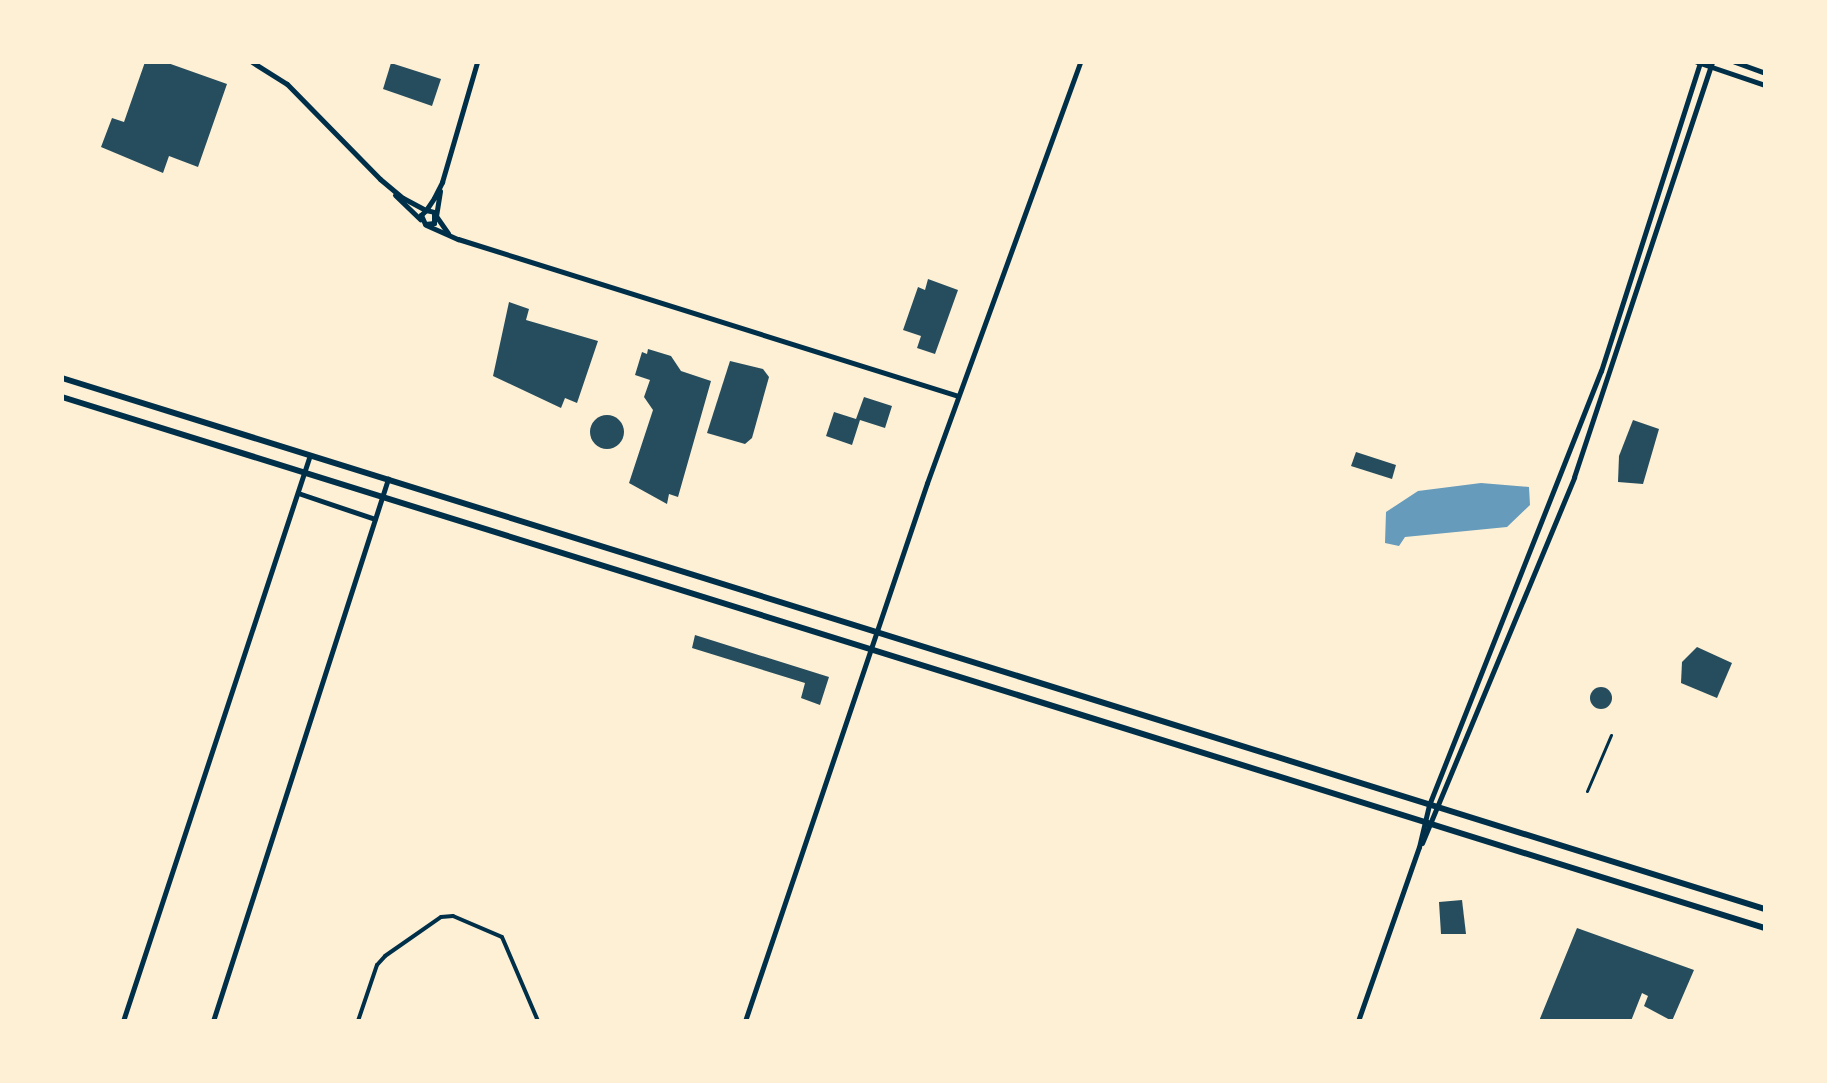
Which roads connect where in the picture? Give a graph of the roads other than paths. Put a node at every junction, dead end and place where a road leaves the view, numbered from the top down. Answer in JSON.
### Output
{"nodes":[{"id":1,"x":252,"y":62,"type":"edge"},
{"id":2,"x":477,"y":62,"type":"edge"},
{"id":3,"x":1080,"y":62,"type":"edge"},
{"id":4,"x":1698,"y":62,"type":"edge"},
{"id":5,"x":1735,"y":62,"type":"edge"},
{"id":6,"x":1711,"y":64,"type":"edge"},
{"id":7,"x":1765,"y":73,"type":"edge"},
{"id":8,"x":1765,"y":85,"type":"edge"},
{"id":9,"x":380,"y":179,"type":"junction"},
{"id":10,"x":442,"y":182,"type":"junction"},
{"id":11,"x":426,"y":210,"type":"junction"},
{"id":12,"x":436,"y":216,"type":"junction"},
{"id":13,"x":424,"y":223,"type":"junction"},
{"id":14,"x":458,"y":239,"type":"junction"},
{"id":15,"x":62,"y":378,"type":"edge"},
{"id":16,"x":958,"y":396,"type":"junction"},
{"id":17,"x":62,"y":397,"type":"edge"},
{"id":18,"x":311,"y":454,"type":"junction"},
{"id":19,"x":304,"y":473,"type":"junction"},
{"id":20,"x":388,"y":479,"type":"junction"},
{"id":21,"x":298,"y":493,"type":"junction"},
{"id":22,"x":382,"y":498,"type":"junction"},
{"id":23,"x":375,"y":519,"type":"junction"},
{"id":24,"x":876,"y":631,"type":"junction"},
{"id":25,"x":869,"y":650,"type":"junction"},
{"id":26,"x":1611,"y":735,"type":"dead end"},
{"id":27,"x":1587,"y":791,"type":"dead end"},
{"id":28,"x":1429,"y":805,"type":"junction"},
{"id":29,"x":1441,"y":808,"type":"junction"},
{"id":30,"x":1423,"y":821,"type":"junction"},
{"id":31,"x":1434,"y":825,"type":"junction"},
{"id":32,"x":1509,"y":829,"type":"junction"},
{"id":33,"x":1419,"y":847,"type":"junction"},
{"id":34,"x":1503,"y":847,"type":"junction"},
{"id":35,"x":1765,"y":909,"type":"edge"},
{"id":36,"x":1765,"y":928,"type":"edge"},
{"id":37,"x":123,"y":1021,"type":"edge"},
{"id":38,"x":213,"y":1021,"type":"edge"},
{"id":39,"x":358,"y":1021,"type":"edge"},
{"id":40,"x":538,"y":1021,"type":"edge"},
{"id":41,"x":745,"y":1021,"type":"edge"},
{"id":42,"x":1358,"y":1021,"type":"edge"}],
"edges":[{"from":1,"to":9,"type":"main road"},
{"from":2,"to":10,"type":"main road"},
{"from":3,"to":16,"type":"main road"},
{"from":4,"to":6,"type":"main road"},
{"from":4,"to":28,"type":"main road"},
{"from":5,"to":7,"type":"main road"},
{"from":6,"to":8,"type":"main road"},
{"from":6,"to":29,"type":"main road"},
{"from":9,"to":11,"type":"main road"},
{"from":9,"to":13,"type":"main road"},
{"from":10,"to":11,"type":"main road"},
{"from":10,"to":12,"type":"main road"},
{"from":11,"to":12,"type":"main road"},
{"from":11,"to":13,"type":"main road"},
{"from":12,"to":13,"type":"main road"},
{"from":12,"to":14,"type":"main road"},
{"from":13,"to":14,"type":"main road"},
{"from":14,"to":16,"type":"main road"},
{"from":15,"to":18,"type":"main road"},
{"from":16,"to":24,"type":"main road"},
{"from":17,"to":19,"type":"main road"},
{"from":18,"to":19,"type":"main road"},
{"from":18,"to":20,"type":"main road"},
{"from":19,"to":21,"type":"main road"},
{"from":19,"to":22,"type":"main road"},
{"from":20,"to":22,"type":"main road"},
{"from":20,"to":24,"type":"main road"},
{"from":21,"to":23,"type":"main road"},
{"from":21,"to":37,"type":"main road"},
{"from":22,"to":23,"type":"main road"},
{"from":22,"to":25,"type":"main road"},
{"from":23,"to":38,"type":"main road"},
{"from":24,"to":25,"type":"main road"},
{"from":24,"to":28,"type":"main road"},
{"from":25,"to":30,"type":"main road"},
{"from":25,"to":41,"type":"main road"},
{"from":26,"to":27,"type":"street"},
{"from":28,"to":29,"type":"main road"},
{"from":28,"to":30,"type":"main road"},
{"from":29,"to":31,"type":"main road"},
{"from":29,"to":32,"type":"main road"},
{"from":30,"to":31,"type":"main road"},
{"from":30,"to":33,"type":"main road"},
{"from":31,"to":33,"type":"main road"},
{"from":31,"to":34,"type":"main road"},
{"from":32,"to":34,"type":"main road"},
{"from":32,"to":35,"type":"main road"},
{"from":33,"to":42,"type":"main road"},
{"from":34,"to":36,"type":"main road"},
{"from":39,"to":40,"type":"street"}]}
